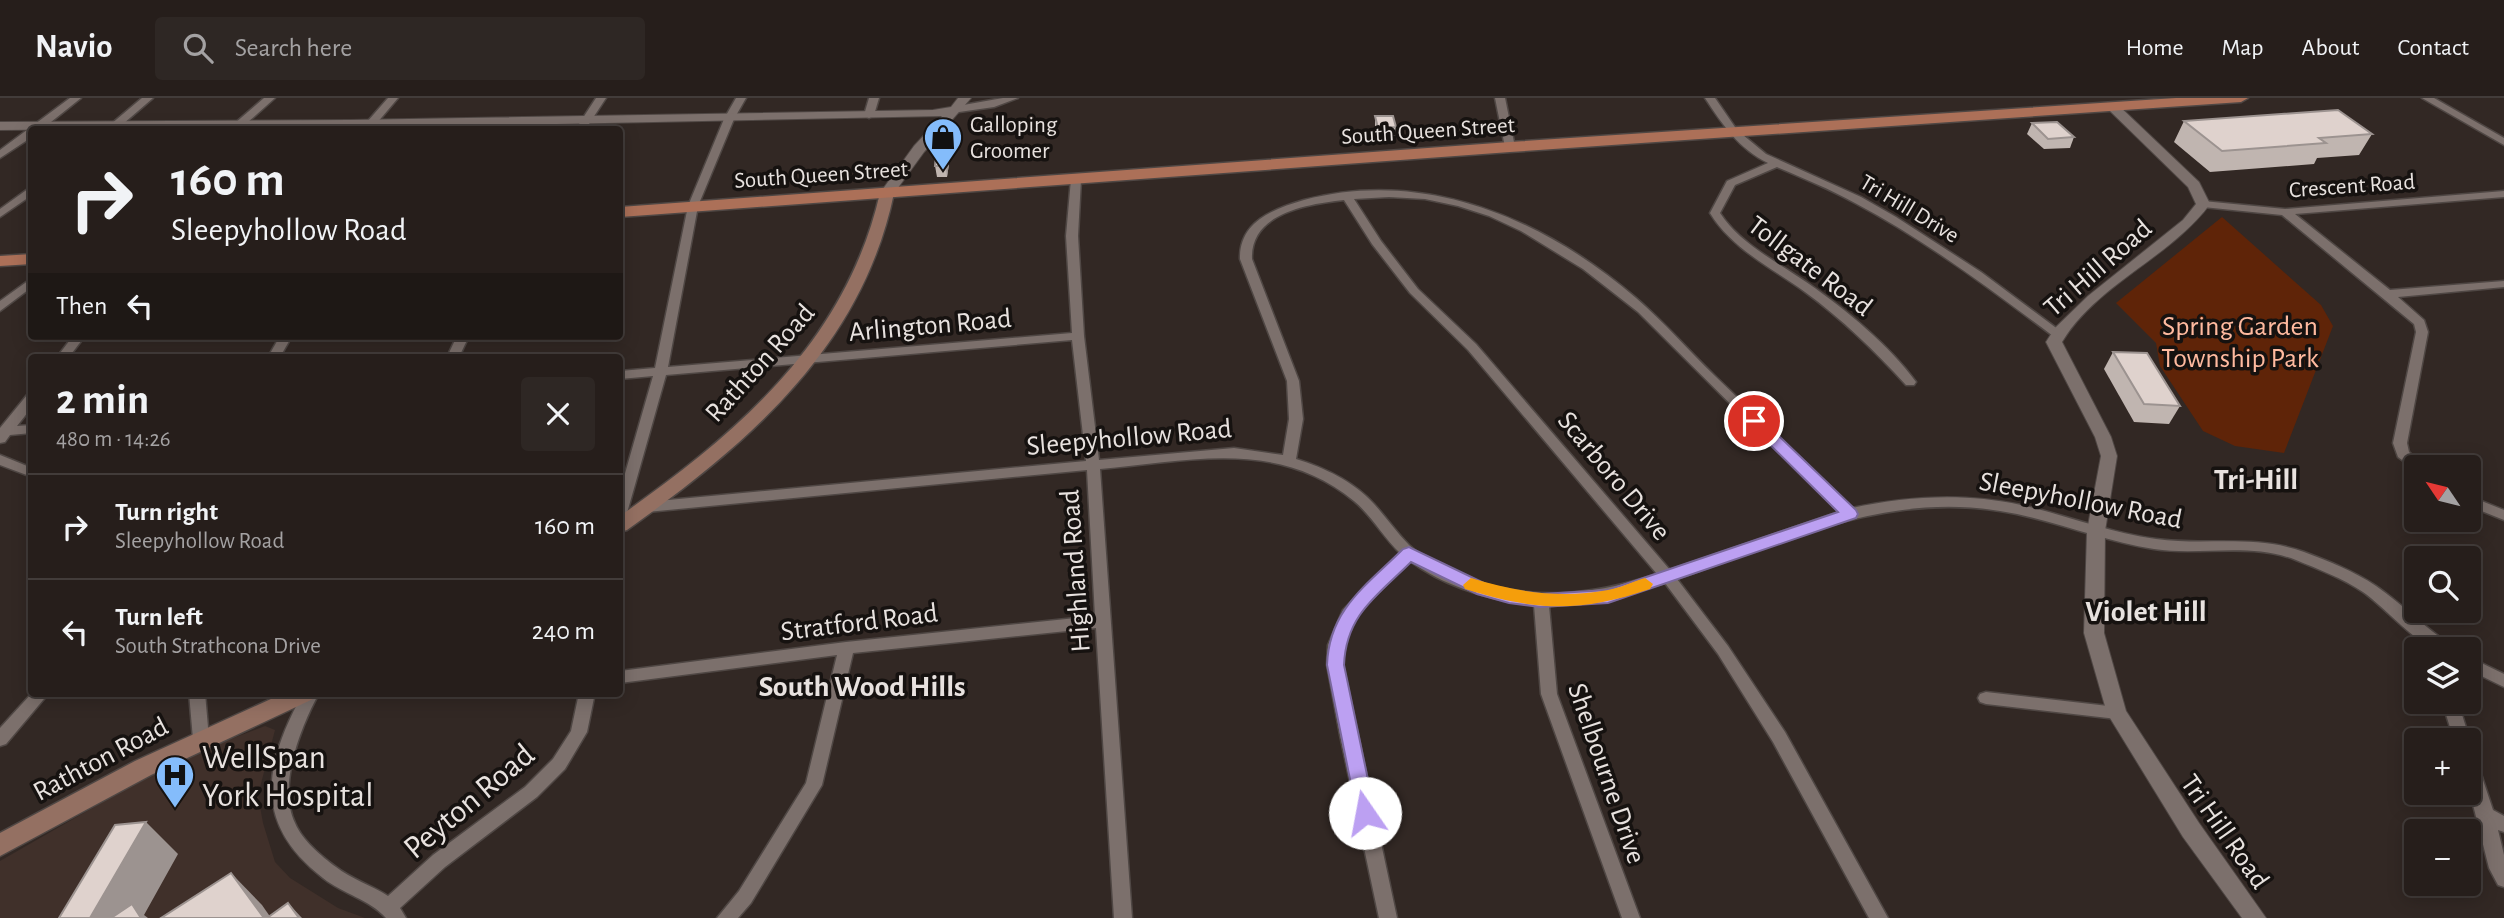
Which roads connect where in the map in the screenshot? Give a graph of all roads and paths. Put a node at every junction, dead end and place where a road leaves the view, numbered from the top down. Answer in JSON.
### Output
{"nodes":[{"id":1,"x":76,"y":98,"type":"edge"},
{"id":2,"x":148,"y":98,"type":"edge"},
{"id":3,"x":270,"y":98,"type":"edge"},
{"id":4,"x":393,"y":98,"type":"edge"},
{"id":5,"x":601,"y":98,"type":"edge"},
{"id":6,"x":741,"y":98,"type":"edge"},
{"id":7,"x":874,"y":98,"type":"edge"},
{"id":8,"x":965,"y":98,"type":"edge"},
{"id":9,"x":1013,"y":98,"type":"edge"},
{"id":10,"x":1500,"y":98,"type":"edge"},
{"id":11,"x":1710,"y":98,"type":"edge"},
{"id":12,"x":2241,"y":98,"type":"edge"},
{"id":13,"x":2427,"y":98,"type":"edge"},
{"id":14,"x":2113,"y":107,"type":"junction"},
{"id":15,"x":952,"y":110,"type":"junction"},
{"id":16,"x":869,"y":115,"type":"junction"},
{"id":17,"x":729,"y":119,"type":"junction"},
{"id":18,"x":0,"y":125,"type":"edge"},
{"id":19,"x":582,"y":125,"type":"edge"},
{"id":20,"x":39,"y":126,"type":"edge"},
{"id":21,"x":113,"y":126,"type":"edge"},
{"id":22,"x":236,"y":126,"type":"edge"},
{"id":23,"x":368,"y":126,"type":"edge"},
{"id":24,"x":474,"y":126,"type":"edge"},
{"id":25,"x":28,"y":128,"type":"edge"},
{"id":26,"x":1733,"y":132,"type":"junction"},
{"id":27,"x":28,"y":134,"type":"edge"},
{"id":28,"x":2504,"y":142,"type":"edge"},
{"id":29,"x":1510,"y":147,"type":"junction"},
{"id":30,"x":0,"y":155,"type":"edge"},
{"id":31,"x":1776,"y":163,"type":"junction"},
{"id":32,"x":1076,"y":179,"type":"junction"},
{"id":33,"x":28,"y":192,"type":"edge"},
{"id":34,"x":887,"y":193,"type":"junction"},
{"id":35,"x":2504,"y":194,"type":"edge"},
{"id":36,"x":1347,"y":196,"type":"junction"},
{"id":37,"x":2203,"y":204,"type":"junction"},
{"id":38,"x":693,"y":206,"type":"junction"},
{"id":39,"x":623,"y":212,"type":"edge"},
{"id":40,"x":2285,"y":212,"type":"junction"},
{"id":41,"x":0,"y":214,"type":"edge"},
{"id":42,"x":28,"y":259,"type":"edge"},
{"id":43,"x":0,"y":261,"type":"edge"},
{"id":44,"x":28,"y":284,"type":"edge"},
{"id":45,"x":2504,"y":284,"type":"edge"},
{"id":46,"x":2389,"y":294,"type":"junction"},
{"id":47,"x":0,"y":307,"type":"edge"},
{"id":48,"x":2057,"y":333,"type":"junction"},
{"id":49,"x":1078,"y":336,"type":"junction"},
{"id":50,"x":76,"y":340,"type":"edge"},
{"id":51,"x":65,"y":354,"type":"edge"},
{"id":52,"x":807,"y":359,"type":"junction"},
{"id":53,"x":661,"y":371,"type":"junction"},
{"id":54,"x":623,"y":375,"type":"edge"},
{"id":55,"x":1910,"y":382,"type":"dead end"},
{"id":56,"x":28,"y":403,"type":"edge"},
{"id":57,"x":28,"y":430,"type":"edge"},
{"id":58,"x":2,"y":434,"type":"edge"},
{"id":59,"x":2404,"y":455,"type":"edge"},
{"id":60,"x":0,"y":460,"type":"edge"},
{"id":61,"x":1289,"y":460,"type":"junction"},
{"id":62,"x":1093,"y":464,"type":"junction"},
{"id":63,"x":28,"y":471,"type":"edge"},
{"id":64,"x":623,"y":503,"type":"edge"},
{"id":65,"x":647,"y":506,"type":"junction"},
{"id":66,"x":2482,"y":506,"type":"edge"},
{"id":67,"x":1850,"y":514,"type":"junction"},
{"id":68,"x":2504,"y":515,"type":"edge"},
{"id":69,"x":623,"y":523,"type":"edge"},
{"id":70,"x":2096,"y":531,"type":"junction"},
{"id":71,"x":1409,"y":553,"type":"junction"},
{"id":72,"x":1668,"y":577,"type":"junction"},
{"id":73,"x":1541,"y":601,"type":"junction"},
{"id":74,"x":1104,"y":621,"type":"junction"},
{"id":75,"x":2423,"y":637,"type":"edge"},
{"id":76,"x":846,"y":648,"type":"junction"},
{"id":77,"x":2481,"y":669,"type":"edge"},
{"id":78,"x":623,"y":677,"type":"edge"},
{"id":79,"x":2504,"y":681,"type":"edge"},
{"id":80,"x":37,"y":697,"type":"edge"},
{"id":81,"x":197,"y":697,"type":"edge"},
{"id":82,"x":296,"y":697,"type":"edge"},
{"id":83,"x":309,"y":697,"type":"edge"},
{"id":84,"x":586,"y":697,"type":"edge"},
{"id":85,"x":1986,"y":698,"type":"dead end"},
{"id":86,"x":2117,"y":713,"type":"junction"},
{"id":87,"x":0,"y":739,"type":"edge"},
{"id":88,"x":201,"y":739,"type":"junction"},
{"id":89,"x":2481,"y":799,"type":"edge"},
{"id":90,"x":2486,"y":815,"type":"junction"},
{"id":91,"x":2504,"y":825,"type":"edge"},
{"id":92,"x":0,"y":845,"type":"edge"},
{"id":93,"x":2504,"y":879,"type":"edge"},
{"id":94,"x":393,"y":912,"type":"edge"},
{"id":95,"x":726,"y":918,"type":"edge"},
{"id":96,"x":1123,"y":918,"type":"edge"},
{"id":97,"x":1388,"y":918,"type":"edge"},
{"id":98,"x":1631,"y":918,"type":"edge"},
{"id":99,"x":1879,"y":918,"type":"edge"},
{"id":100,"x":2255,"y":918,"type":"edge"}],
"edges":[{"from":1,"to":20,"type":"street"},
{"from":2,"to":21,"type":"street"},
{"from":3,"to":22,"type":"street"},
{"from":4,"to":23,"type":"street"},
{"from":5,"to":19,"type":"street"},
{"from":6,"to":17,"type":"street"},
{"from":7,"to":16,"type":"street"},
{"from":8,"to":15,"type":"street","name":"Rathton Road"},
{"from":9,"to":15,"type":"street"},
{"from":10,"to":29,"type":"street"},
{"from":11,"to":26,"type":"street","name":"Tri Hill Drive"},
{"from":12,"to":14,"type":"main road","name":"South Queen Street"},
{"from":13,"to":28,"type":"street"},
{"from":14,"to":26,"type":"main road","name":"South Queen Street"},
{"from":14,"to":37,"type":"street"},
{"from":15,"to":16,"type":"street"},
{"from":15,"to":34,"type":"street","name":"Rathton Road"},
{"from":16,"to":17,"type":"street"},
{"from":17,"to":19,"type":"street"},
{"from":17,"to":38,"type":"street"},
{"from":18,"to":25,"type":"street"},
{"from":19,"to":24,"type":"street"},
{"from":26,"to":29,"type":"main road","name":"South Queen Street"},
{"from":26,"to":31,"type":"street","name":"Tri Hill Drive"},
{"from":27,"to":30,"type":"street"},
{"from":29,"to":32,"type":"main road","name":"South Queen Street"},
{"from":31,"to":48,"type":"street","name":"Tri Hill Drive"},
{"from":31,"to":55,"type":"street","name":"Tollgate Road"},
{"from":32,"to":34,"type":"main road","name":"South Queen Street"},
{"from":32,"to":49,"type":"street","name":"Highland Road"},
{"from":33,"to":41,"type":"street"},
{"from":34,"to":38,"type":"main road","name":"South Queen Street"},
{"from":34,"to":52,"type":"main road","name":"Rathton Road"},
{"from":35,"to":40,"type":"street","name":"Crescent Road"},
{"from":36,"to":61,"type":"street"},
{"from":36,"to":67,"type":"street"},
{"from":36,"to":72,"type":"street","name":"Scarboro Drive"},
{"from":37,"to":40,"type":"street","name":"Crescent Road"},
{"from":37,"to":48,"type":"street","name":"Tri Hill Road"},
{"from":38,"to":39,"type":"main road","name":"South Queen Street"},
{"from":38,"to":53,"type":"street"},
{"from":40,"to":46,"type":"street"},
{"from":42,"to":43,"type":"main road"},
{"from":44,"to":47,"type":"street"},
{"from":45,"to":46,"type":"street"},
{"from":46,"to":59,"type":"street"},
{"from":48,"to":70,"type":"street","name":"Tri Hill Road"},
{"from":49,"to":52,"type":"street","name":"Arlington Road"},
{"from":49,"to":62,"type":"street","name":"Highland Road"},
{"from":50,"to":51,"type":"street"},
{"from":52,"to":53,"type":"street","name":"Arlington Road"},
{"from":52,"to":65,"type":"main road","name":"Rathton Road"},
{"from":53,"to":54,"type":"street","name":"Arlington Road"},
{"from":53,"to":64,"type":"street"},
{"from":56,"to":58,"type":"street"},
{"from":57,"to":58,"type":"street"},
{"from":60,"to":63,"type":"street"},
{"from":61,"to":62,"type":"street","name":"Sleepyhollow Road"},
{"from":61,"to":71,"type":"street","name":"Sleepyhollow Road"},
{"from":62,"to":65,"type":"street","name":"Sleepyhollow Road"},
{"from":62,"to":74,"type":"street","name":"Highland Road"},
{"from":65,"to":69,"type":"main road","name":"Rathton Road"},
{"from":66,"to":68,"type":"street"},
{"from":67,"to":70,"type":"street","name":"Sleepyhollow Road"},
{"from":67,"to":72,"type":"street","name":"Sleepyhollow Road"},
{"from":70,"to":75,"type":"street","name":"Sleepyhollow Road"},
{"from":70,"to":86,"type":"street","name":"Tri Hill Road"},
{"from":71,"to":73,"type":"street","name":"Sleepyhollow Road"},
{"from":71,"to":97,"type":"street"},
{"from":72,"to":73,"type":"street","name":"Sleepyhollow Road"},
{"from":72,"to":99,"type":"street","name":"Scarboro Drive"},
{"from":73,"to":98,"type":"street","name":"Shelbourne Drive"},
{"from":74,"to":76,"type":"street","name":"Stratford Road"},
{"from":74,"to":96,"type":"street","name":"Highland Road"},
{"from":76,"to":78,"type":"street","name":"Stratford Road"},
{"from":76,"to":95,"type":"street"},
{"from":77,"to":79,"type":"street"},
{"from":80,"to":87,"type":"street"},
{"from":81,"to":88,"type":"street"},
{"from":82,"to":88,"type":"main road","name":"Rathton Road"},
{"from":83,"to":94,"type":"street"},
{"from":84,"to":94,"type":"street","name":"Peyton Road"},
{"from":85,"to":86,"type":"street"},
{"from":86,"to":100,"type":"street","name":"Tri Hill Road"},
{"from":88,"to":92,"type":"main road","name":"Rathton Road"},
{"from":89,"to":90,"type":"street"},
{"from":90,"to":91,"type":"street"},
{"from":90,"to":93,"type":"street"}]}
